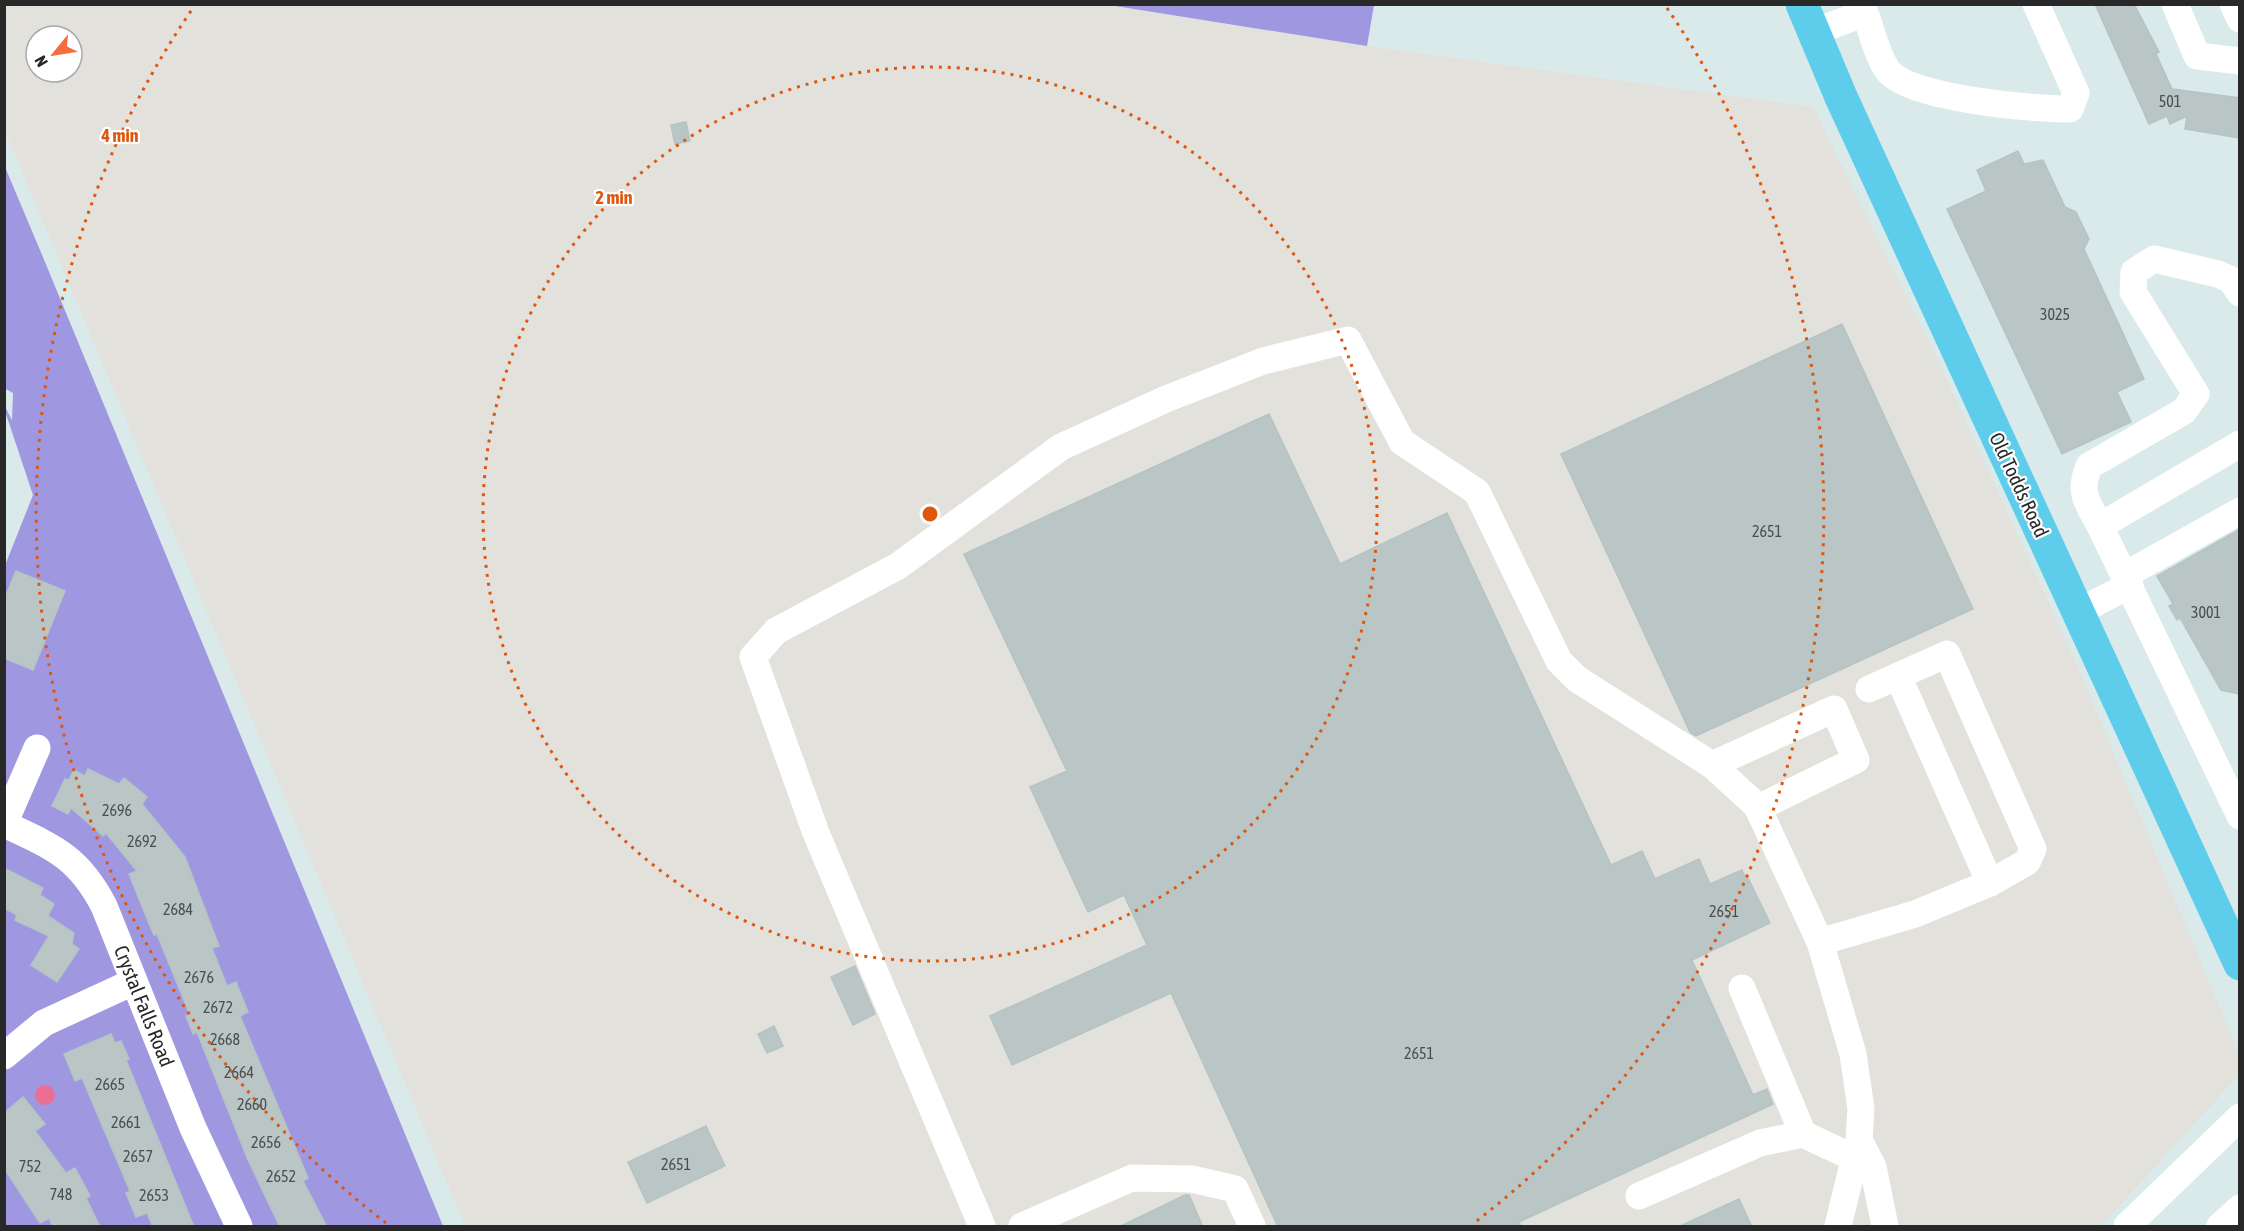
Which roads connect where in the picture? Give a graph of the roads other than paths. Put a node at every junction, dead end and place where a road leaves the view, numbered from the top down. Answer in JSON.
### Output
{"nodes":[{"id":1,"x":2036,"y":4,"type":"edge"},
{"id":2,"x":2175,"y":4,"type":"edge"},
{"id":3,"x":1863,"y":9,"type":"edge"},
{"id":4,"x":1808,"y":18,"type":"edge"},
{"id":5,"x":2240,"y":61,"type":"edge"},
{"id":6,"x":2240,"y":293,"type":"edge"},
{"id":7,"x":2240,"y":444,"type":"edge"},
{"id":8,"x":2240,"y":511,"type":"edge"},
{"id":9,"x":2100,"y":526,"type":"junction"},
{"id":10,"x":2127,"y":580,"type":"junction"},
{"id":11,"x":2078,"y":612,"type":"junction"},
{"id":12,"x":1898,"y":676,"type":"junction"},
{"id":13,"x":1869,"y":688,"type":"dead end"},
{"id":14,"x":37,"y":748,"type":"dead end"},
{"id":15,"x":1712,"y":765,"type":"junction"},
{"id":16,"x":2236,"y":801,"type":"edge"},
{"id":17,"x":1758,"y":808,"type":"junction"},
{"id":18,"x":4,"y":824,"type":"edge"},
{"id":19,"x":1990,"y":883,"type":"junction"},
{"id":20,"x":1820,"y":942,"type":"junction"},
{"id":21,"x":2240,"y":964,"type":"edge"},
{"id":22,"x":133,"y":982,"type":"junction"},
{"id":23,"x":1742,"y":988,"type":"dead end"},
{"id":24,"x":4,"y":1056,"type":"edge"},
{"id":25,"x":2240,"y":1117,"type":"edge"},
{"id":26,"x":1803,"y":1134,"type":"junction"},
{"id":27,"x":1856,"y":1149,"type":"junction"},
{"id":28,"x":1639,"y":1196,"type":"dead end"},
{"id":29,"x":239,"y":1227,"type":"edge"},
{"id":30,"x":982,"y":1227,"type":"edge"},
{"id":31,"x":1023,"y":1227,"type":"edge"},
{"id":32,"x":1252,"y":1227,"type":"edge"},
{"id":33,"x":1838,"y":1227,"type":"edge"},
{"id":34,"x":1885,"y":1227,"type":"edge"},
{"id":35,"x":2127,"y":1227,"type":"edge"}],
"edges":[{"from":1,"to":3,"type":"street"},
{"from":2,"to":5,"type":"street"},
{"from":3,"to":4,"type":"street"},
{"from":4,"to":11,"type":"main road","name":"Old Todds Road"},
{"from":6,"to":9,"type":"street"},
{"from":7,"to":9,"type":"street"},
{"from":8,"to":10,"type":"street"},
{"from":9,"to":10,"type":"street"},
{"from":10,"to":11,"type":"street"},
{"from":10,"to":16,"type":"street"},
{"from":11,"to":21,"type":"main road","name":"Old Todds Road"},
{"from":12,"to":13,"type":"street"},
{"from":12,"to":19,"type":"street"},
{"from":12,"to":19,"type":"street"},
{"from":14,"to":18,"type":"street"},
{"from":15,"to":17,"type":"street"},
{"from":15,"to":17,"type":"street"},
{"from":15,"to":30,"type":"street"},
{"from":17,"to":20,"type":"street"},
{"from":18,"to":22,"type":"street","name":"Crystal Falls Road"},
{"from":19,"to":20,"type":"street"},
{"from":20,"to":27,"type":"street"},
{"from":22,"to":24,"type":"street"},
{"from":22,"to":29,"type":"street","name":"Crystal Falls Road"},
{"from":23,"to":26,"type":"street"},
{"from":25,"to":35,"type":"street"},
{"from":26,"to":27,"type":"street"},
{"from":26,"to":28,"type":"street"},
{"from":27,"to":33,"type":"street"},
{"from":27,"to":34,"type":"street"},
{"from":31,"to":32,"type":"street"}]}
